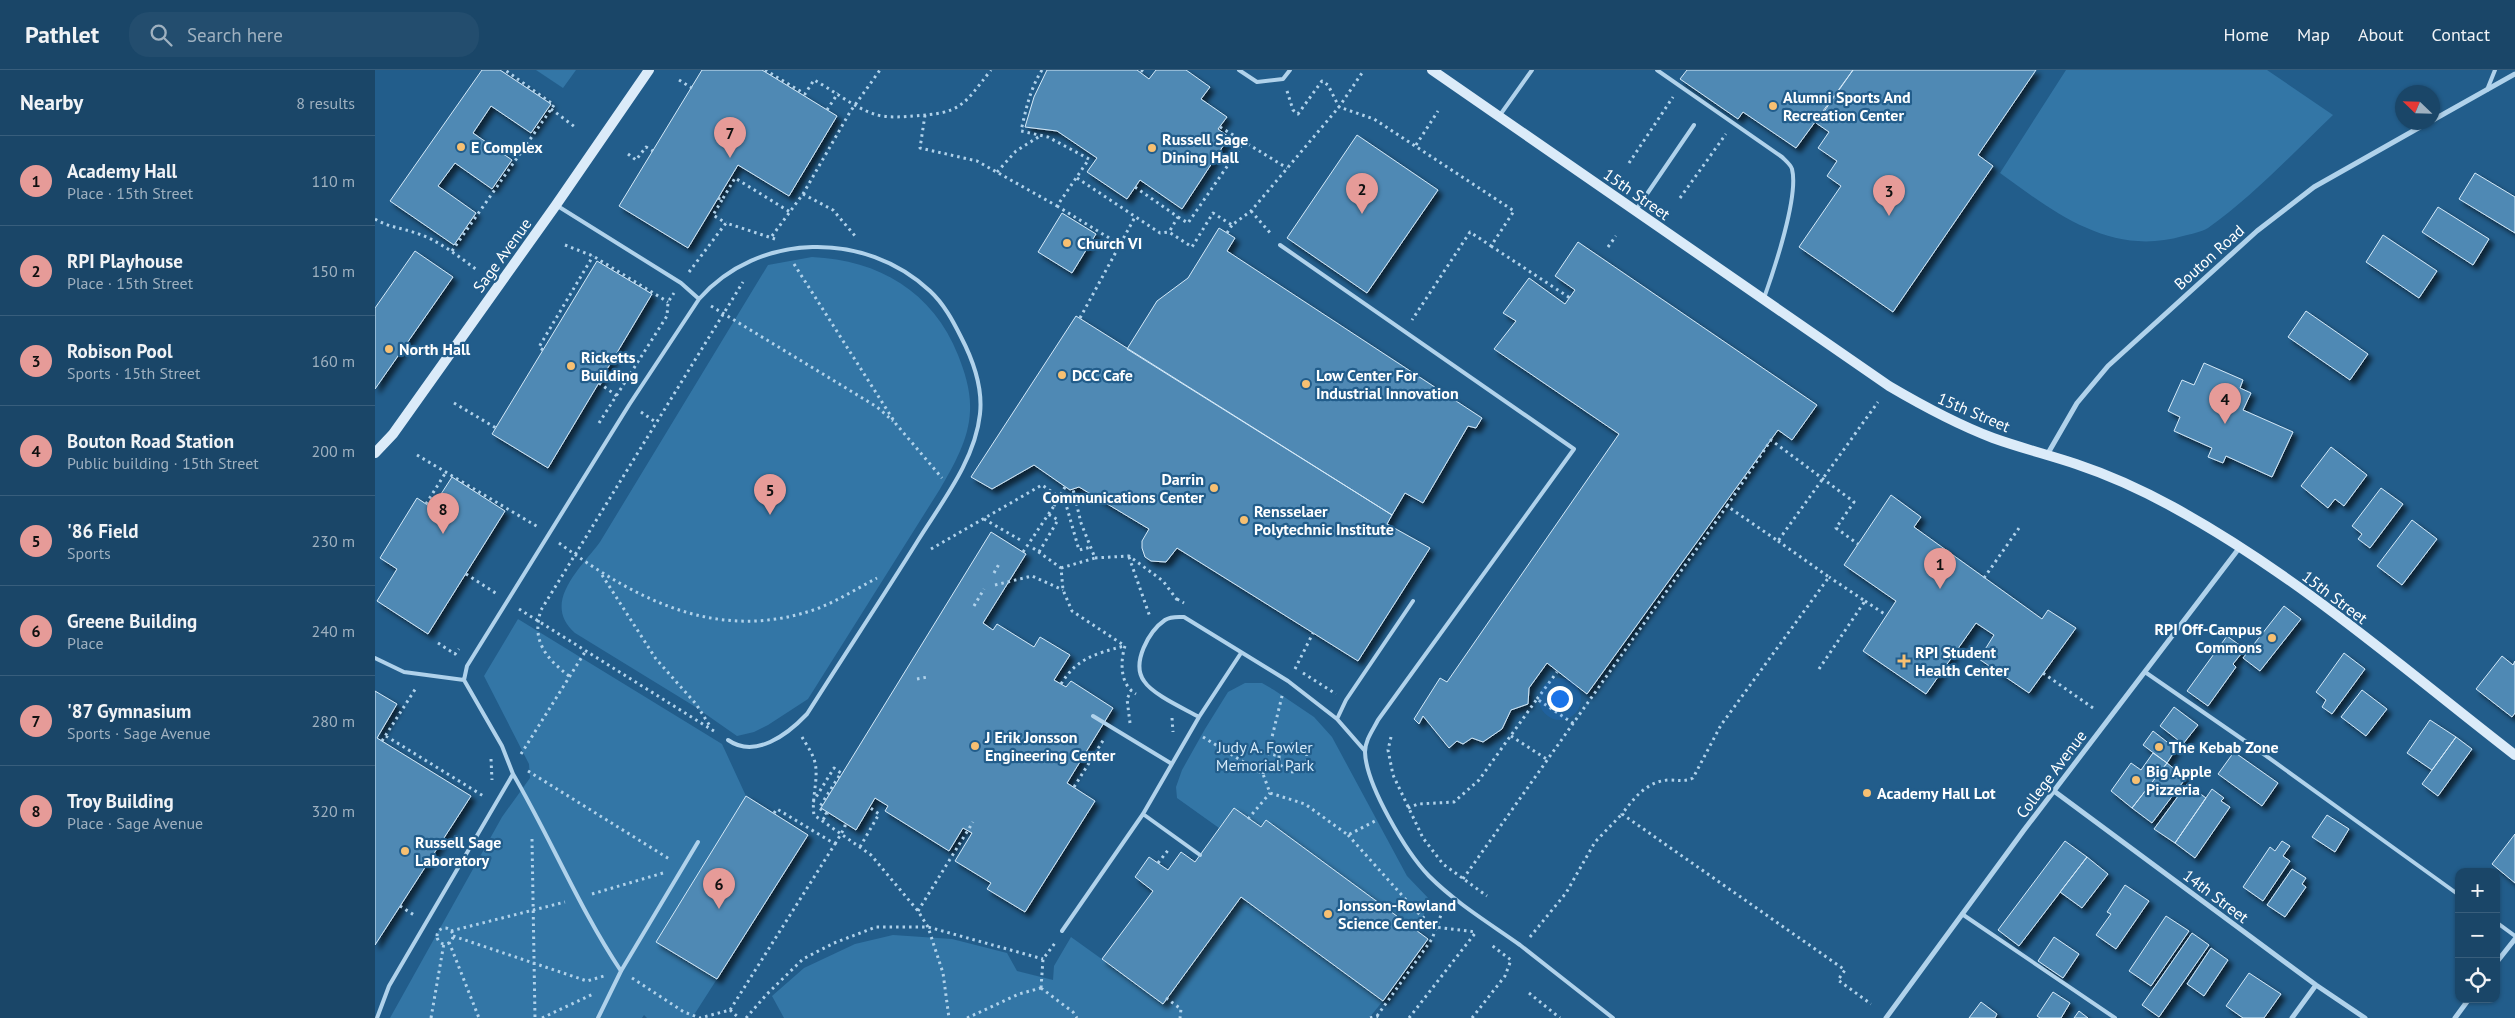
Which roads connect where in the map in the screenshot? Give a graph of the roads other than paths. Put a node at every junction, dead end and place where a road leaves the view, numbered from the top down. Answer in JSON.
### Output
{"nodes":[{"id":1,"x":649,"y":70,"type":"edge"},
{"id":2,"x":1239,"y":70,"type":"edge"},
{"id":3,"x":1290,"y":70,"type":"edge"},
{"id":4,"x":1433,"y":70,"type":"edge"},
{"id":5,"x":1533,"y":70,"type":"edge"},
{"id":6,"x":1657,"y":70,"type":"edge"},
{"id":7,"x":2495,"y":70,"type":"edge"},
{"id":8,"x":2515,"y":74,"type":"edge"},
{"id":9,"x":2487,"y":90,"type":"junction"},
{"id":10,"x":1499,"y":116,"type":"junction"},
{"id":11,"x":2440,"y":116,"type":"edge"},
{"id":12,"x":1694,"y":125,"type":"dead end"},
{"id":13,"x":2415,"y":130,"type":"edge"},
{"id":14,"x":556,"y":205,"type":"junction"},
{"id":15,"x":1635,"y":211,"type":"junction"},
{"id":16,"x":1280,"y":245,"type":"road end"},
{"id":17,"x":699,"y":299,"type":"junction"},
{"id":18,"x":1763,"y":300,"type":"junction"},
{"id":19,"x":375,"y":453,"type":"edge"},
{"id":20,"x":2047,"y":456,"type":"junction"},
{"id":21,"x":2240,"y":548,"type":"junction"},
{"id":22,"x":1413,"y":601,"type":"dead end"},
{"id":23,"x":1241,"y":653,"type":"junction"},
{"id":24,"x":375,"y":658,"type":"edge"},
{"id":25,"x":2145,"y":672,"type":"junction"},
{"id":26,"x":464,"y":680,"type":"junction"},
{"id":27,"x":1093,"y":716,"type":"dead end"},
{"id":28,"x":1199,"y":717,"type":"junction"},
{"id":29,"x":1337,"y":718,"type":"junction"},
{"id":30,"x":728,"y":740,"type":"road end"},
{"id":31,"x":1365,"y":751,"type":"junction"},
{"id":32,"x":2515,"y":754,"type":"edge"},
{"id":33,"x":1172,"y":764,"type":"junction"},
{"id":34,"x":513,"y":774,"type":"junction"},
{"id":35,"x":2054,"y":791,"type":"junction"},
{"id":36,"x":1143,"y":814,"type":"junction"},
{"id":37,"x":698,"y":842,"type":"dead end"},
{"id":38,"x":1200,"y":855,"type":"dead end"},
{"id":39,"x":2455,"y":892,"type":"edge"},
{"id":40,"x":1962,"y":914,"type":"junction"},
{"id":41,"x":2500,"y":925,"type":"edge"},
{"id":42,"x":1062,"y":932,"type":"road end"},
{"id":43,"x":2515,"y":937,"type":"edge"},
{"id":44,"x":2500,"y":958,"type":"edge"},
{"id":45,"x":621,"y":971,"type":"junction"},
{"id":46,"x":2316,"y":985,"type":"junction"},
{"id":47,"x":2466,"y":1003,"type":"edge"},
{"id":48,"x":377,"y":1018,"type":"edge"},
{"id":49,"x":598,"y":1018,"type":"edge"},
{"id":50,"x":1613,"y":1018,"type":"edge"},
{"id":51,"x":1886,"y":1018,"type":"edge"},
{"id":52,"x":2115,"y":1018,"type":"edge"},
{"id":53,"x":2292,"y":1018,"type":"edge"},
{"id":54,"x":2365,"y":1018,"type":"edge"},
{"id":55,"x":2455,"y":1018,"type":"edge"}],
"edges":[{"from":1,"to":14,"type":"street","name":"Sage Avenue"},
{"from":2,"to":3,"type":"lane"},
{"from":4,"to":10,"type":"street","name":"15th Street"},
{"from":5,"to":10,"type":"lane"},
{"from":6,"to":18,"type":"lane"},
{"from":7,"to":9,"type":"lane"},
{"from":8,"to":9,"type":"street"},
{"from":9,"to":11,"type":"street"},
{"from":10,"to":15,"type":"street","name":"15th Street"},
{"from":12,"to":15,"type":"lane"},
{"from":13,"to":20,"type":"street","name":"Bouton Road"},
{"from":14,"to":17,"type":"lane"},
{"from":14,"to":19,"type":"street","name":"Sage Avenue"},
{"from":15,"to":18,"type":"street","name":"15th Street"},
{"from":16,"to":31,"type":"lane"},
{"from":17,"to":26,"type":"lane"},
{"from":17,"to":30,"type":"lane"},
{"from":18,"to":20,"type":"street","name":"15th Street"},
{"from":20,"to":21,"type":"street","name":"15th Street"},
{"from":21,"to":25,"type":"street","name":"College Avenue"},
{"from":21,"to":32,"type":"street","name":"15th Street"},
{"from":22,"to":29,"type":"lane"},
{"from":23,"to":28,"type":"lane"},
{"from":23,"to":28,"type":"lane"},
{"from":23,"to":29,"type":"lane"},
{"from":24,"to":26,"type":"lane"},
{"from":25,"to":35,"type":"street","name":"College Avenue"},
{"from":25,"to":39,"type":"lane"},
{"from":26,"to":34,"type":"lane"},
{"from":27,"to":33,"type":"lane"},
{"from":28,"to":33,"type":"lane"},
{"from":29,"to":31,"type":"lane"},
{"from":31,"to":50,"type":"lane"},
{"from":33,"to":36,"type":"lane"},
{"from":34,"to":45,"type":"lane"},
{"from":34,"to":48,"type":"lane"},
{"from":35,"to":40,"type":"street","name":"College Avenue"},
{"from":35,"to":46,"type":"street","name":"14th Street"},
{"from":36,"to":38,"type":"lane"},
{"from":36,"to":42,"type":"lane"},
{"from":37,"to":45,"type":"lane"},
{"from":40,"to":51,"type":"street","name":"College Avenue"},
{"from":40,"to":52,"type":"lane"},
{"from":41,"to":43,"type":"lane"},
{"from":43,"to":44,"type":"street"},
{"from":45,"to":49,"type":"lane"},
{"from":46,"to":53,"type":"street"},
{"from":46,"to":54,"type":"street","name":"14th Street"},
{"from":47,"to":55,"type":"street"}]}
